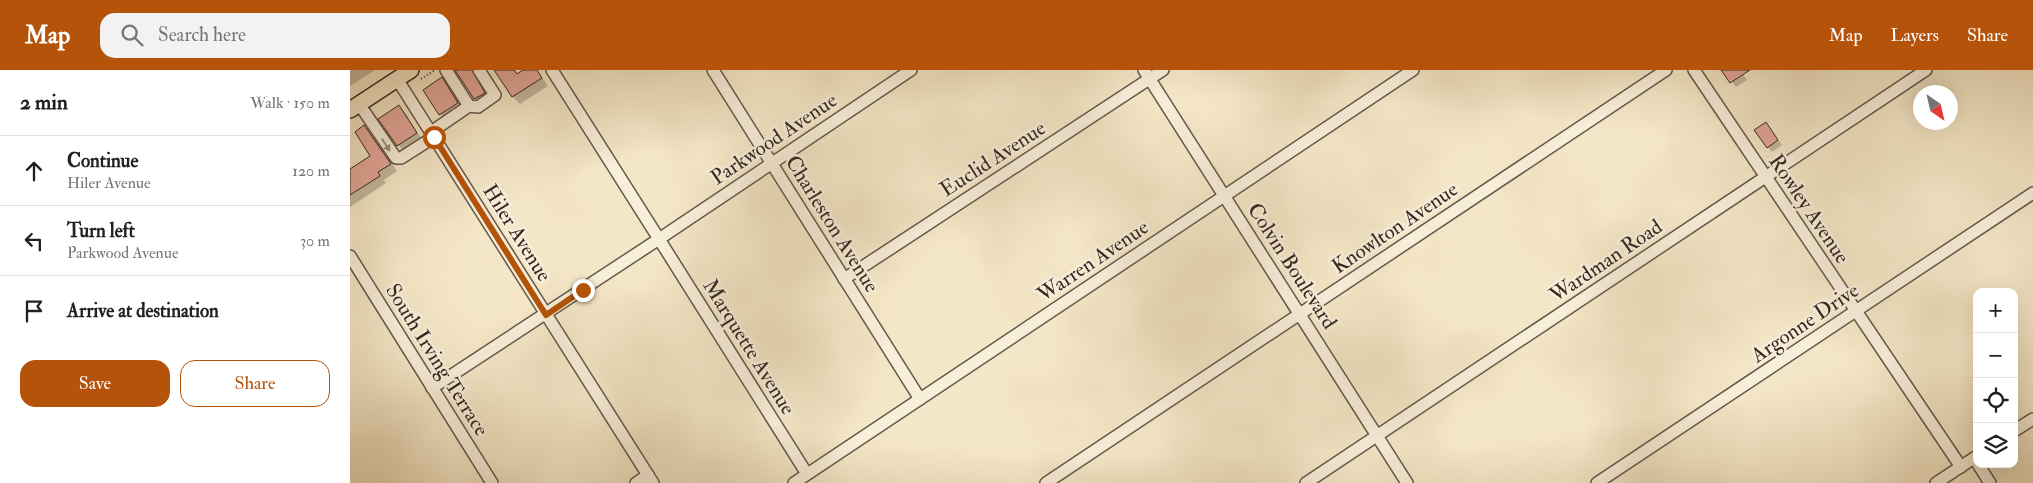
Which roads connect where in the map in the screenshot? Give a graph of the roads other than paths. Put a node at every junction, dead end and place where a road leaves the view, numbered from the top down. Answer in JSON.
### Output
{"nodes":[{"id":1,"x":446,"y":70,"type":"edge"},
{"id":2,"x":479,"y":70,"type":"edge"},
{"id":3,"x":552,"y":70,"type":"edge"},
{"id":4,"x":713,"y":70,"type":"edge"},
{"id":5,"x":911,"y":70,"type":"edge"},
{"id":6,"x":1163,"y":70,"type":"edge"},
{"id":7,"x":1413,"y":70,"type":"edge"},
{"id":8,"x":1666,"y":70,"type":"edge"},
{"id":9,"x":1694,"y":70,"type":"edge"},
{"id":10,"x":1926,"y":70,"type":"edge"},
{"id":11,"x":1146,"y":74,"type":"edge"},
{"id":12,"x":413,"y":76,"type":"edge"},
{"id":13,"x":397,"y":80,"type":"junction"},
{"id":14,"x":469,"y":106,"type":"junction"},
{"id":15,"x":355,"y":107,"type":"edge"},
{"id":16,"x":432,"y":134,"type":"junction"},
{"id":17,"x":771,"y":163,"type":"junction"},
{"id":18,"x":1766,"y":177,"type":"junction"},
{"id":19,"x":2033,"y":194,"type":"edge"},
{"id":20,"x":1224,"y":195,"type":"junction"},
{"id":21,"x":659,"y":238,"type":"junction"},
{"id":22,"x":350,"y":256,"type":"edge"},
{"id":23,"x":844,"y":279,"type":"junction"},
{"id":24,"x":1855,"y":311,"type":"junction"},
{"id":25,"x":1300,"y":314,"type":"junction"},
{"id":26,"x":546,"y":315,"type":"junction"},
{"id":27,"x":432,"y":388,"type":"junction"},
{"id":28,"x":920,"y":398,"type":"junction"},
{"id":29,"x":2033,"y":419,"type":"edge"},
{"id":30,"x":2018,"y":428,"type":"edge"},
{"id":31,"x":1377,"y":435,"type":"junction"},
{"id":32,"x":1973,"y":461,"type":"edge"},
{"id":33,"x":1961,"y":467,"type":"junction"},
{"id":34,"x":1981,"y":468,"type":"edge"},
{"id":35,"x":807,"y":474,"type":"junction"},
{"id":36,"x":651,"y":479,"type":"edge"},
{"id":37,"x":492,"y":483,"type":"edge"},
{"id":38,"x":636,"y":483,"type":"edge"},
{"id":39,"x":794,"y":483,"type":"edge"},
{"id":40,"x":1046,"y":483,"type":"edge"},
{"id":41,"x":1306,"y":483,"type":"edge"},
{"id":42,"x":1408,"y":483,"type":"edge"},
{"id":43,"x":1597,"y":483,"type":"edge"},
{"id":44,"x":1936,"y":483,"type":"edge"},
{"id":45,"x":1990,"y":483,"type":"edge"}],
"edges":[{"from":1,"to":14,"type":"street"},
{"from":2,"to":14,"type":"street"},
{"from":3,"to":21,"type":"street","name":"Marquette Avenue"},
{"from":4,"to":17,"type":"street","name":"Charleston Avenue"},
{"from":5,"to":17,"type":"street","name":"Parkwood Avenue"},
{"from":6,"to":11,"type":"street","name":"Euclid Avenue"},
{"from":7,"to":20,"type":"street","name":"Warren Avenue"},
{"from":8,"to":25,"type":"street","name":"Knowlton Avenue"},
{"from":9,"to":18,"type":"street","name":"Rowley Avenue"},
{"from":10,"to":18,"type":"street","name":"Wardman Road"},
{"from":11,"to":20,"type":"street","name":"Colvin Boulevard"},
{"from":11,"to":23,"type":"street","name":"Euclid Avenue"},
{"from":12,"to":13,"type":"main road"},
{"from":13,"to":15,"type":"main road"},
{"from":13,"to":16,"type":"street","name":"Hiler Avenue"},
{"from":14,"to":16,"type":"street"},
{"from":15,"to":16,"type":"street","one_way":true},
{"from":16,"to":26,"type":"street","name":"Hiler Avenue"},
{"from":17,"to":21,"type":"street","name":"Parkwood Avenue"},
{"from":17,"to":23,"type":"street","name":"Charleston Avenue"},
{"from":18,"to":24,"type":"street","name":"Rowley Avenue"},
{"from":18,"to":31,"type":"street","name":"Wardman Road"},
{"from":19,"to":24,"type":"street","name":"Argonne Drive"},
{"from":20,"to":25,"type":"street","name":"Colvin Boulevard"},
{"from":20,"to":28,"type":"street","name":"Warren Avenue"},
{"from":21,"to":26,"type":"street","name":"Parkwood Avenue"},
{"from":21,"to":35,"type":"street","name":"Marquette Avenue"},
{"from":22,"to":27,"type":"street","name":"South Irving Terrace"},
{"from":23,"to":28,"type":"street","name":"Charleston Avenue"},
{"from":24,"to":33,"type":"street","name":"Rowley Avenue"},
{"from":24,"to":43,"type":"street","name":"Argonne Drive"},
{"from":25,"to":31,"type":"street","name":"Colvin Boulevard"},
{"from":25,"to":40,"type":"street","name":"Knowlton Avenue"},
{"from":26,"to":27,"type":"street","name":"Parkwood Avenue"},
{"from":26,"to":36,"type":"street","name":"Hiler Avenue"},
{"from":27,"to":37,"type":"street","name":"South Irving Terrace"},
{"from":28,"to":35,"type":"street","name":"Warren Avenue"},
{"from":29,"to":30,"type":"street"},
{"from":31,"to":41,"type":"street","name":"Wardman Road"},
{"from":31,"to":42,"type":"street","name":"Colvin Boulevard"},
{"from":32,"to":33,"type":"street"},
{"from":33,"to":44,"type":"street"},
{"from":34,"to":45,"type":"street"},
{"from":35,"to":39,"type":"street","name":"Warren Avenue"},
{"from":36,"to":38,"type":"street"}]}
